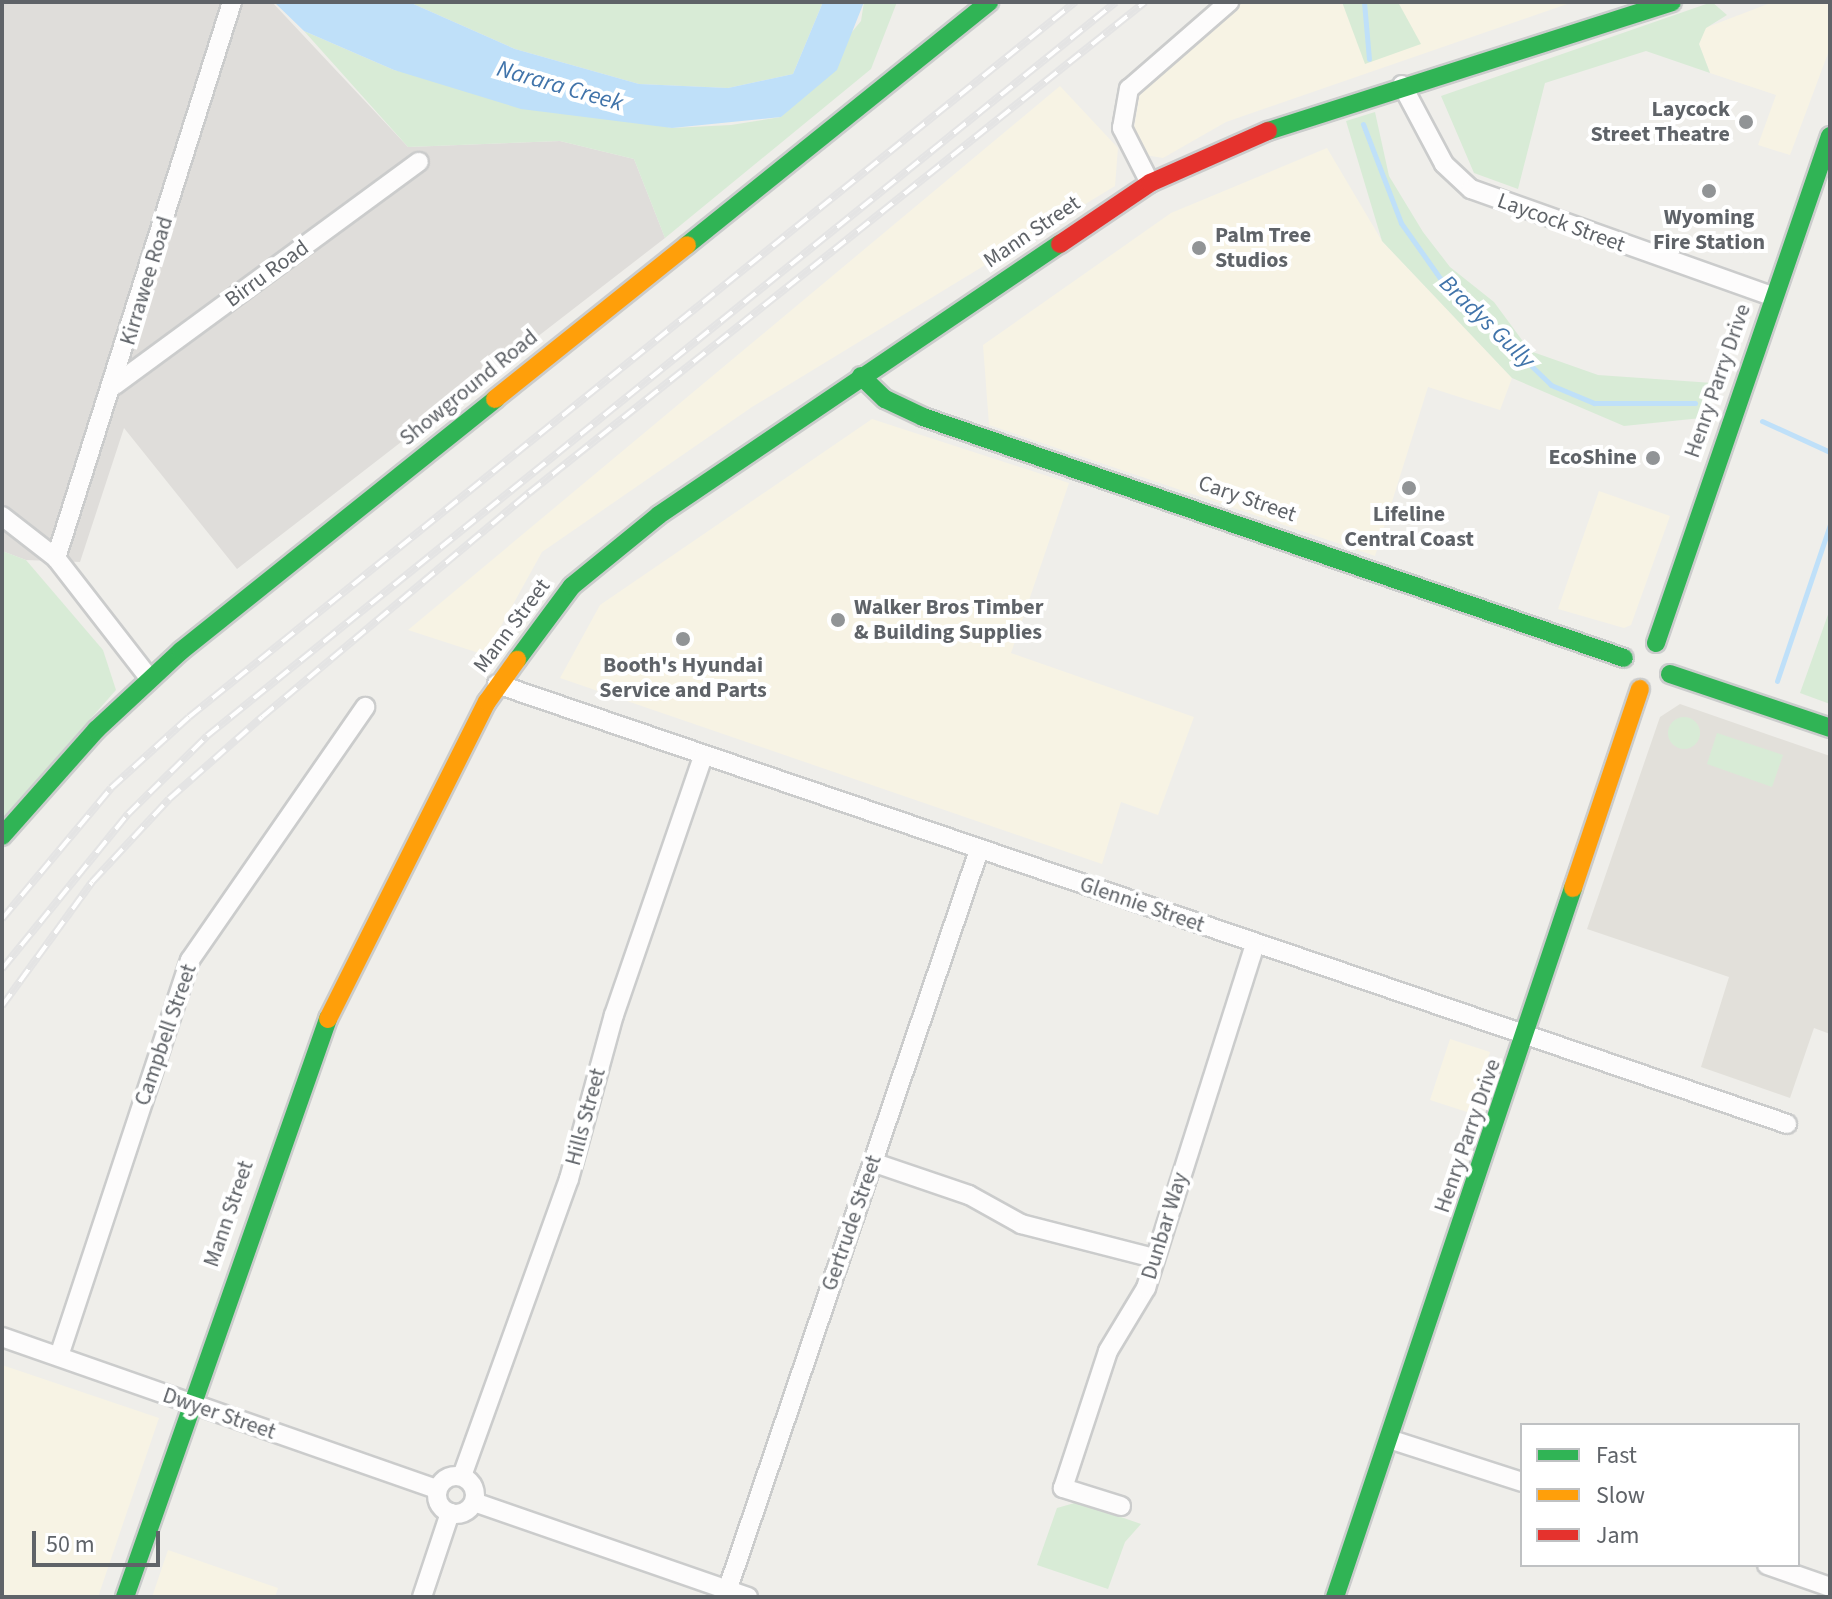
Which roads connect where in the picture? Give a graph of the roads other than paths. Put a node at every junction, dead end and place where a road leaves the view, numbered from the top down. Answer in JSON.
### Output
{"nodes":[{"id":1,"x":232,"y":2,"type":"edge"},
{"id":2,"x":989,"y":2,"type":"edge"},
{"id":3,"x":1229,"y":2,"type":"edge"},
{"id":4,"x":1623,"y":2,"type":"edge"},
{"id":5,"x":1672,"y":2,"type":"edge"},
{"id":6,"x":1402,"y":85,"type":"junction"},
{"id":7,"x":1830,"y":136,"type":"edge"},
{"id":8,"x":419,"y":162,"type":"dead end"},
{"id":9,"x":1150,"y":183,"type":"junction"},
{"id":10,"x":1772,"y":296,"type":"junction"},
{"id":11,"x":861,"y":376,"type":"junction"},
{"id":12,"x":115,"y":385,"type":"junction"},
{"id":13,"x":2,"y":516,"type":"edge"},
{"id":14,"x":56,"y":558,"type":"junction"},
{"id":15,"x":1656,"y":643,"type":"junction"},
{"id":16,"x":1624,"y":658,"type":"junction"},
{"id":17,"x":1670,"y":674,"type":"junction"},
{"id":18,"x":149,"y":678,"type":"junction"},
{"id":19,"x":497,"y":684,"type":"junction"},
{"id":20,"x":1640,"y":689,"type":"junction"},
{"id":21,"x":365,"y":707,"type":"dead end"},
{"id":22,"x":1830,"y":728,"type":"edge"},
{"id":23,"x":703,"y":756,"type":"junction"},
{"id":24,"x":2,"y":836,"type":"edge"},
{"id":25,"x":979,"y":850,"type":"junction"},
{"id":26,"x":1255,"y":944,"type":"junction"},
{"id":27,"x":1527,"y":1035,"type":"junction"},
{"id":28,"x":1787,"y":1124,"type":"dead end"},
{"id":29,"x":872,"y":1162,"type":"junction"},
{"id":30,"x":1153,"y":1258,"type":"junction"},
{"id":31,"x":2,"y":1337,"type":"edge"},
{"id":32,"x":59,"y":1356,"type":"junction"},
{"id":33,"x":190,"y":1405,"type":"junction"},
{"id":34,"x":1389,"y":1439,"type":"junction"},
{"id":35,"x":462,"y":1476,"type":"junction"},
{"id":36,"x":1520,"y":1481,"type":"edge"},
{"id":37,"x":437,"y":1489,"type":"junction"},
{"id":38,"x":474,"y":1502,"type":"junction"},
{"id":39,"x":1121,"y":1506,"type":"dead end"},
{"id":40,"x":450,"y":1513,"type":"junction"},
{"id":41,"x":1773,"y":1567,"type":"edge"},
{"id":42,"x":1830,"y":1587,"type":"edge"},
{"id":43,"x":726,"y":1594,"type":"edge"},
{"id":44,"x":125,"y":1597,"type":"edge"},
{"id":45,"x":422,"y":1597,"type":"edge"},
{"id":46,"x":748,"y":1597,"type":"edge"},
{"id":47,"x":1335,"y":1597,"type":"edge"}],
"edges":[{"from":1,"to":12,"type":"street","name":"Kirrawee Road"},
{"from":2,"to":18,"type":"main road","name":"Showground Road"},
{"from":3,"to":9,"type":"street"},
{"from":4,"to":6,"type":"main road","name":"Mann Street"},
{"from":5,"to":6,"type":"main road","name":"Mann Street"},
{"from":6,"to":9,"type":"main road","name":"Mann Street"},
{"from":6,"to":10,"type":"street","name":"Laycock Street"},
{"from":7,"to":10,"type":"main road","name":"Henry Parry Drive"},
{"from":8,"to":12,"type":"street","name":"Birru Road"},
{"from":9,"to":11,"type":"main road","name":"Mann Street"},
{"from":10,"to":15,"type":"main road","name":"Henry Parry Drive"},
{"from":11,"to":16,"type":"main road","name":"Cary Street"},
{"from":11,"to":19,"type":"main road","name":"Mann Street"},
{"from":12,"to":14,"type":"street","name":"Kirrawee Road"},
{"from":13,"to":14,"type":"street"},
{"from":14,"to":18,"type":"street"},
{"from":15,"to":16,"type":"main road"},
{"from":15,"to":17,"type":"main road"},
{"from":16,"to":20,"type":"main road"},
{"from":17,"to":20,"type":"main road"},
{"from":17,"to":22,"type":"main road"},
{"from":18,"to":24,"type":"main road","name":"Showground Road"},
{"from":19,"to":23,"type":"street","name":"Glennie Street"},
{"from":19,"to":33,"type":"main road","name":"Mann Street"},
{"from":20,"to":27,"type":"main road","name":"Henry Parry Drive"},
{"from":21,"to":32,"type":"street","name":"Campbell Street"},
{"from":23,"to":25,"type":"street","name":"Glennie Street"},
{"from":23,"to":35,"type":"street","name":"Hills Street"},
{"from":25,"to":26,"type":"street","name":"Glennie Street"},
{"from":25,"to":29,"type":"street","name":"Gertrude Street"},
{"from":26,"to":27,"type":"street","name":"Glennie Street"},
{"from":26,"to":30,"type":"street","name":"Dunbar Way"},
{"from":27,"to":28,"type":"street","name":"Glennie Street"},
{"from":27,"to":34,"type":"main road","name":"Henry Parry Drive"},
{"from":29,"to":30,"type":"street"},
{"from":29,"to":43,"type":"street","name":"Gertrude Street"},
{"from":30,"to":39,"type":"street","name":"Dunbar Way"},
{"from":31,"to":32,"type":"street","name":"Dwyer Street"},
{"from":32,"to":33,"type":"street","name":"Dwyer Street"},
{"from":33,"to":37,"type":"street","name":"Dwyer Street"},
{"from":33,"to":44,"type":"main road","name":"Mann Street"},
{"from":34,"to":36,"type":"street"},
{"from":34,"to":47,"type":"main road","name":"Henry Parry Drive"},
{"from":35,"to":37,"type":"street"},
{"from":35,"to":38,"type":"street"},
{"from":37,"to":40,"type":"street"},
{"from":38,"to":40,"type":"street"},
{"from":38,"to":43,"type":"street"},
{"from":40,"to":45,"type":"street"},
{"from":41,"to":42,"type":"street"},
{"from":43,"to":46,"type":"street"}]}
